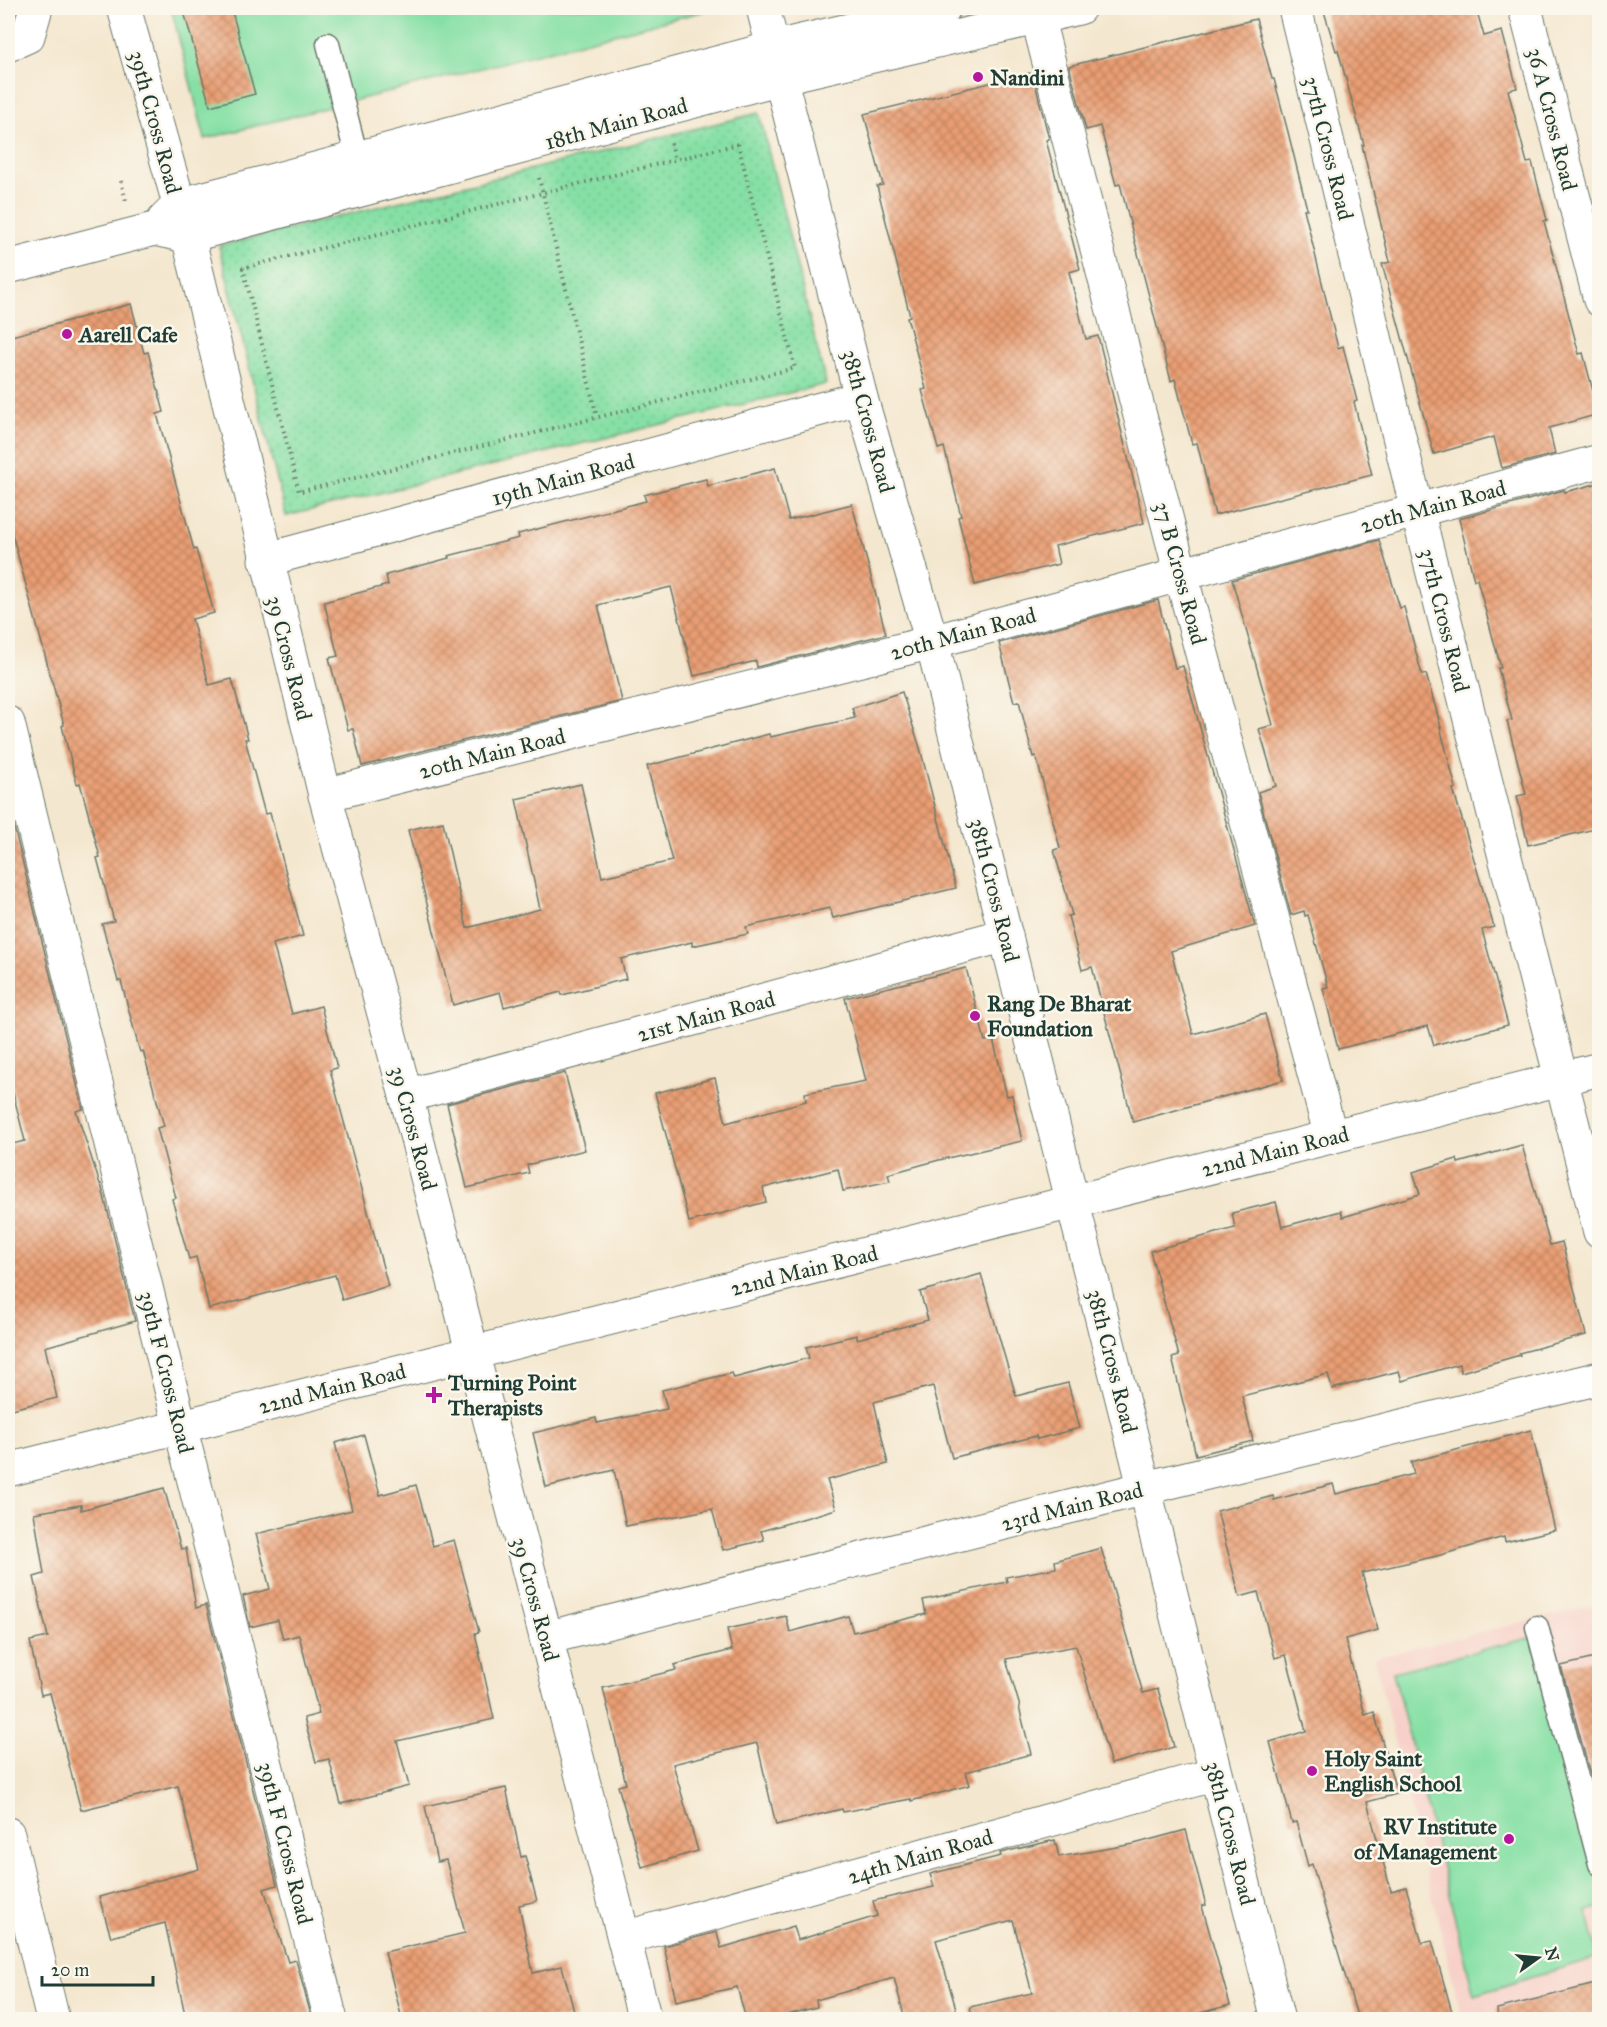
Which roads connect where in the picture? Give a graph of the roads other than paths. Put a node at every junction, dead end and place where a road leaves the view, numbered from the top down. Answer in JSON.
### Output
{"nodes":[{"id":1,"x":36,"y":8,"type":"edge"},
{"id":2,"x":124,"y":8,"type":"edge"},
{"id":3,"x":763,"y":8,"type":"edge"},
{"id":4,"x":944,"y":8,"type":"edge"},
{"id":5,"x":1079,"y":8,"type":"edge"},
{"id":6,"x":1294,"y":8,"type":"edge"},
{"id":7,"x":1525,"y":8,"type":"edge"},
{"id":8,"x":1036,"y":12,"type":"edge"},
{"id":9,"x":328,"y":44,"type":"dead end"},
{"id":10,"x":8,"y":45,"type":"edge"},
{"id":11,"x":777,"y":63,"type":"junction"},
{"id":12,"x":357,"y":158,"type":"junction"},
{"id":13,"x":179,"y":205,"type":"junction"},
{"id":14,"x":154,"y":230,"type":"junction"},
{"id":15,"x":188,"y":236,"type":"junction"},
{"id":16,"x":8,"y":267,"type":"edge"},
{"id":17,"x":1599,"y":300,"type":"edge"},
{"id":18,"x":861,"y":398,"type":"junction"},
{"id":19,"x":1599,"y":461,"type":"edge"},
{"id":20,"x":1417,"y":510,"type":"junction"},
{"id":21,"x":266,"y":560,"type":"junction"},
{"id":22,"x":1181,"y":575,"type":"junction"},
{"id":23,"x":932,"y":642,"type":"junction"},
{"id":24,"x":8,"y":723,"type":"edge"},
{"id":25,"x":325,"y":795,"type":"junction"},
{"id":26,"x":1006,"y":935,"type":"junction"},
{"id":27,"x":1599,"y":1069,"type":"edge"},
{"id":28,"x":1561,"y":1079,"type":"junction"},
{"id":29,"x":406,"y":1096,"type":"junction"},
{"id":30,"x":1331,"y":1137,"type":"junction"},
{"id":31,"x":1072,"y":1202,"type":"junction"},
{"id":32,"x":1599,"y":1232,"type":"edge"},
{"id":33,"x":472,"y":1353,"type":"junction"},
{"id":34,"x":1599,"y":1378,"type":"edge"},
{"id":35,"x":180,"y":1426,"type":"junction"},
{"id":36,"x":8,"y":1470,"type":"edge"},
{"id":37,"x":1145,"y":1488,"type":"junction"},
{"id":38,"x":1537,"y":1627,"type":"dead end"},
{"id":39,"x":546,"y":1638,"type":"junction"},
{"id":40,"x":1216,"y":1774,"type":"junction"},
{"id":41,"x":8,"y":1834,"type":"edge"},
{"id":42,"x":1599,"y":1864,"type":"edge"},
{"id":43,"x":624,"y":1938,"type":"junction"},
{"id":44,"x":49,"y":2005,"type":"edge"},
{"id":45,"x":331,"y":2019,"type":"edge"},
{"id":46,"x":645,"y":2019,"type":"edge"},
{"id":47,"x":1278,"y":2019,"type":"edge"}],
"edges":[{"from":1,"to":10,"type":"street"},
{"from":2,"to":13,"type":"street","name":"39th Cross Road"},
{"from":3,"to":11,"type":"street","name":"38th Cross Road"},
{"from":4,"to":11,"type":"street","name":"18th Main Road"},
{"from":5,"to":8,"type":"street","name":"18th Main Road"},
{"from":6,"to":20,"type":"street","name":"37th Cross Road"},
{"from":7,"to":17,"type":"street","name":"36 A Cross Road"},
{"from":8,"to":11,"type":"street","name":"18th Main Road"},
{"from":8,"to":22,"type":"street","name":"37 B Cross Road"},
{"from":9,"to":12,"type":"lane"},
{"from":11,"to":12,"type":"street","name":"18th Main Road"},
{"from":11,"to":15,"type":"street","name":"18th Main Road"},
{"from":11,"to":18,"type":"street","name":"38th Cross Road"},
{"from":12,"to":13,"type":"street","name":"18th Main Road"},
{"from":13,"to":14,"type":"street"},
{"from":13,"to":15,"type":"street","name":"39th Cross Road"},
{"from":14,"to":15,"type":"street","name":"18th Main Road"},
{"from":14,"to":16,"type":"street","name":"18th Main Road"},
{"from":15,"to":21,"type":"street","name":"39 Cross Road"},
{"from":18,"to":21,"type":"street","name":"19th Main Road"},
{"from":18,"to":23,"type":"street","name":"38th Cross Road"},
{"from":19,"to":20,"type":"street","name":"20th Main Road"},
{"from":20,"to":22,"type":"street","name":"20th Main Road"},
{"from":20,"to":28,"type":"street","name":"37th Cross Road"},
{"from":21,"to":25,"type":"street","name":"39 Cross Road"},
{"from":22,"to":23,"type":"street","name":"20th Main Road"},
{"from":22,"to":30,"type":"street","name":"37 B Cross Road"},
{"from":23,"to":25,"type":"street","name":"20th Main Road"},
{"from":23,"to":26,"type":"street","name":"38th Cross Road"},
{"from":24,"to":35,"type":"street","name":"39th F Cross Road"},
{"from":25,"to":29,"type":"street","name":"39 Cross Road"},
{"from":26,"to":29,"type":"street","name":"21st Main Road"},
{"from":26,"to":31,"type":"street","name":"38th Cross Road"},
{"from":27,"to":28,"type":"street","name":"22nd Main Road"},
{"from":28,"to":30,"type":"street","name":"22nd Main Road"},
{"from":28,"to":32,"type":"street","name":"37th Cross Road"},
{"from":29,"to":33,"type":"street","name":"39 Cross Road"},
{"from":30,"to":31,"type":"street","name":"22nd Main Road"},
{"from":31,"to":33,"type":"street","name":"22nd Main Road"},
{"from":31,"to":37,"type":"street","name":"38th Cross Road"},
{"from":33,"to":35,"type":"street","name":"22nd Main Road"},
{"from":33,"to":39,"type":"street","name":"39 Cross Road"},
{"from":34,"to":37,"type":"street","name":"23rd Main Road"},
{"from":35,"to":36,"type":"street","name":"22nd Main Road"},
{"from":35,"to":45,"type":"street","name":"39th F Cross Road"},
{"from":37,"to":39,"type":"street","name":"23rd Main Road"},
{"from":37,"to":40,"type":"street","name":"38th Cross Road"},
{"from":38,"to":42,"type":"lane"},
{"from":39,"to":43,"type":"street","name":"39 Cross Road"},
{"from":40,"to":43,"type":"street","name":"24th Main Road"},
{"from":40,"to":47,"type":"street","name":"38th Cross Road"},
{"from":41,"to":44,"type":"street"},
{"from":43,"to":46,"type":"street","name":"39 Cross Road"}]}
